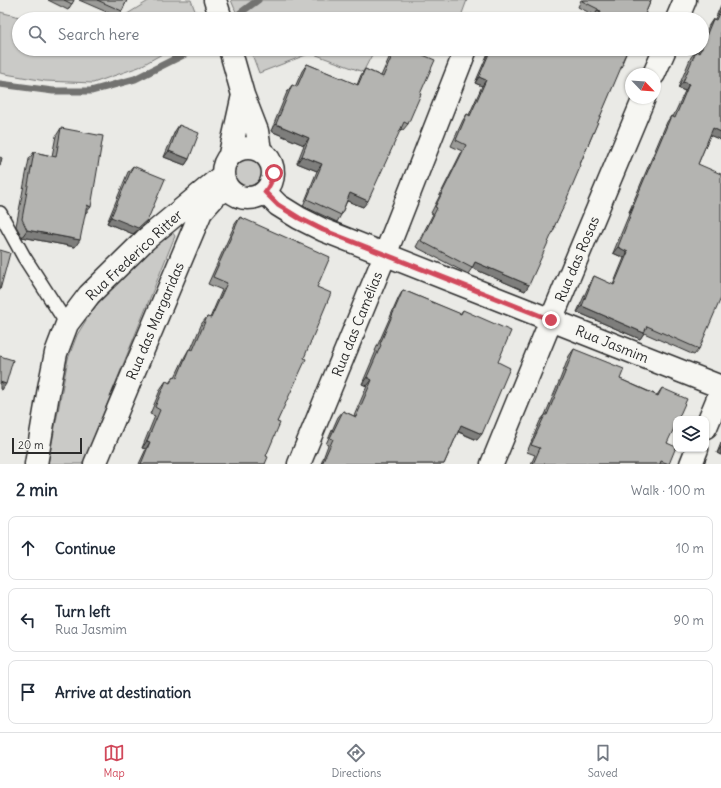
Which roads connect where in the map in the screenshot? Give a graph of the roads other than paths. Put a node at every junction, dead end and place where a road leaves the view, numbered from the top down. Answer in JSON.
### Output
{"nodes":[{"id":1,"x":215,"y":0,"type":"edge"},
{"id":2,"x":685,"y":0,"type":"edge"},
{"id":3,"x":218,"y":12,"type":"edge"},
{"id":4,"x":680,"y":12,"type":"edge"},
{"id":5,"x":232,"y":56,"type":"edge"},
{"id":6,"x":463,"y":56,"type":"edge"},
{"id":7,"x":662,"y":56,"type":"edge"},
{"id":8,"x":657,"y":68,"type":"edge"},
{"id":9,"x":244,"y":95,"type":"junction"},
{"id":10,"x":641,"y":104,"type":"edge"},
{"id":11,"x":260,"y":150,"type":"junction"},
{"id":12,"x":230,"y":154,"type":"junction"},
{"id":13,"x":226,"y":182,"type":"junction"},
{"id":14,"x":265,"y":192,"type":"junction"},
{"id":15,"x":0,"y":213,"type":"edge"},
{"id":16,"x":385,"y":255,"type":"junction"},
{"id":17,"x":551,"y":320,"type":"junction"},
{"id":18,"x":68,"y":324,"type":"junction"},
{"id":19,"x":721,"y":387,"type":"edge"},
{"id":20,"x":721,"y":390,"type":"edge"},
{"id":21,"x":709,"y":420,"type":"edge"},
{"id":22,"x":696,"y":452,"type":"edge"},
{"id":23,"x":36,"y":464,"type":"edge"},
{"id":24,"x":95,"y":464,"type":"edge"},
{"id":25,"x":299,"y":464,"type":"edge"},
{"id":26,"x":492,"y":464,"type":"edge"},
{"id":27,"x":691,"y":464,"type":"edge"}],
"edges":[{"from":1,"to":3,"type":"street"},
{"from":2,"to":4,"type":"street"},
{"from":5,"to":9,"type":"street"},
{"from":6,"to":16,"type":"street","name":"Rua das Camélias"},
{"from":7,"to":8,"type":"street"},
{"from":9,"to":11,"type":"street"},
{"from":9,"to":12,"type":"street"},
{"from":10,"to":17,"type":"street","name":"Rua das Rosas"},
{"from":11,"to":12,"type":"street"},
{"from":11,"to":14,"type":"street"},
{"from":12,"to":13,"type":"street"},
{"from":13,"to":14,"type":"street"},
{"from":13,"to":18,"type":"street","name":"Rua Frederico Ritter"},
{"from":13,"to":24,"type":"street","name":"Rua das Margaridas"},
{"from":14,"to":16,"type":"street","name":"Rua Jasmim"},
{"from":15,"to":18,"type":"lane"},
{"from":16,"to":17,"type":"street","name":"Rua Jasmim"},
{"from":16,"to":25,"type":"street","name":"Rua das Camélias"},
{"from":17,"to":19,"type":"street","name":"Rua Jasmim"},
{"from":17,"to":26,"type":"street","name":"Rua das Rosas"},
{"from":18,"to":23,"type":"street","name":"Rua Frederico Ritter"},
{"from":20,"to":21,"type":"street"},
{"from":22,"to":27,"type":"street"}]}
